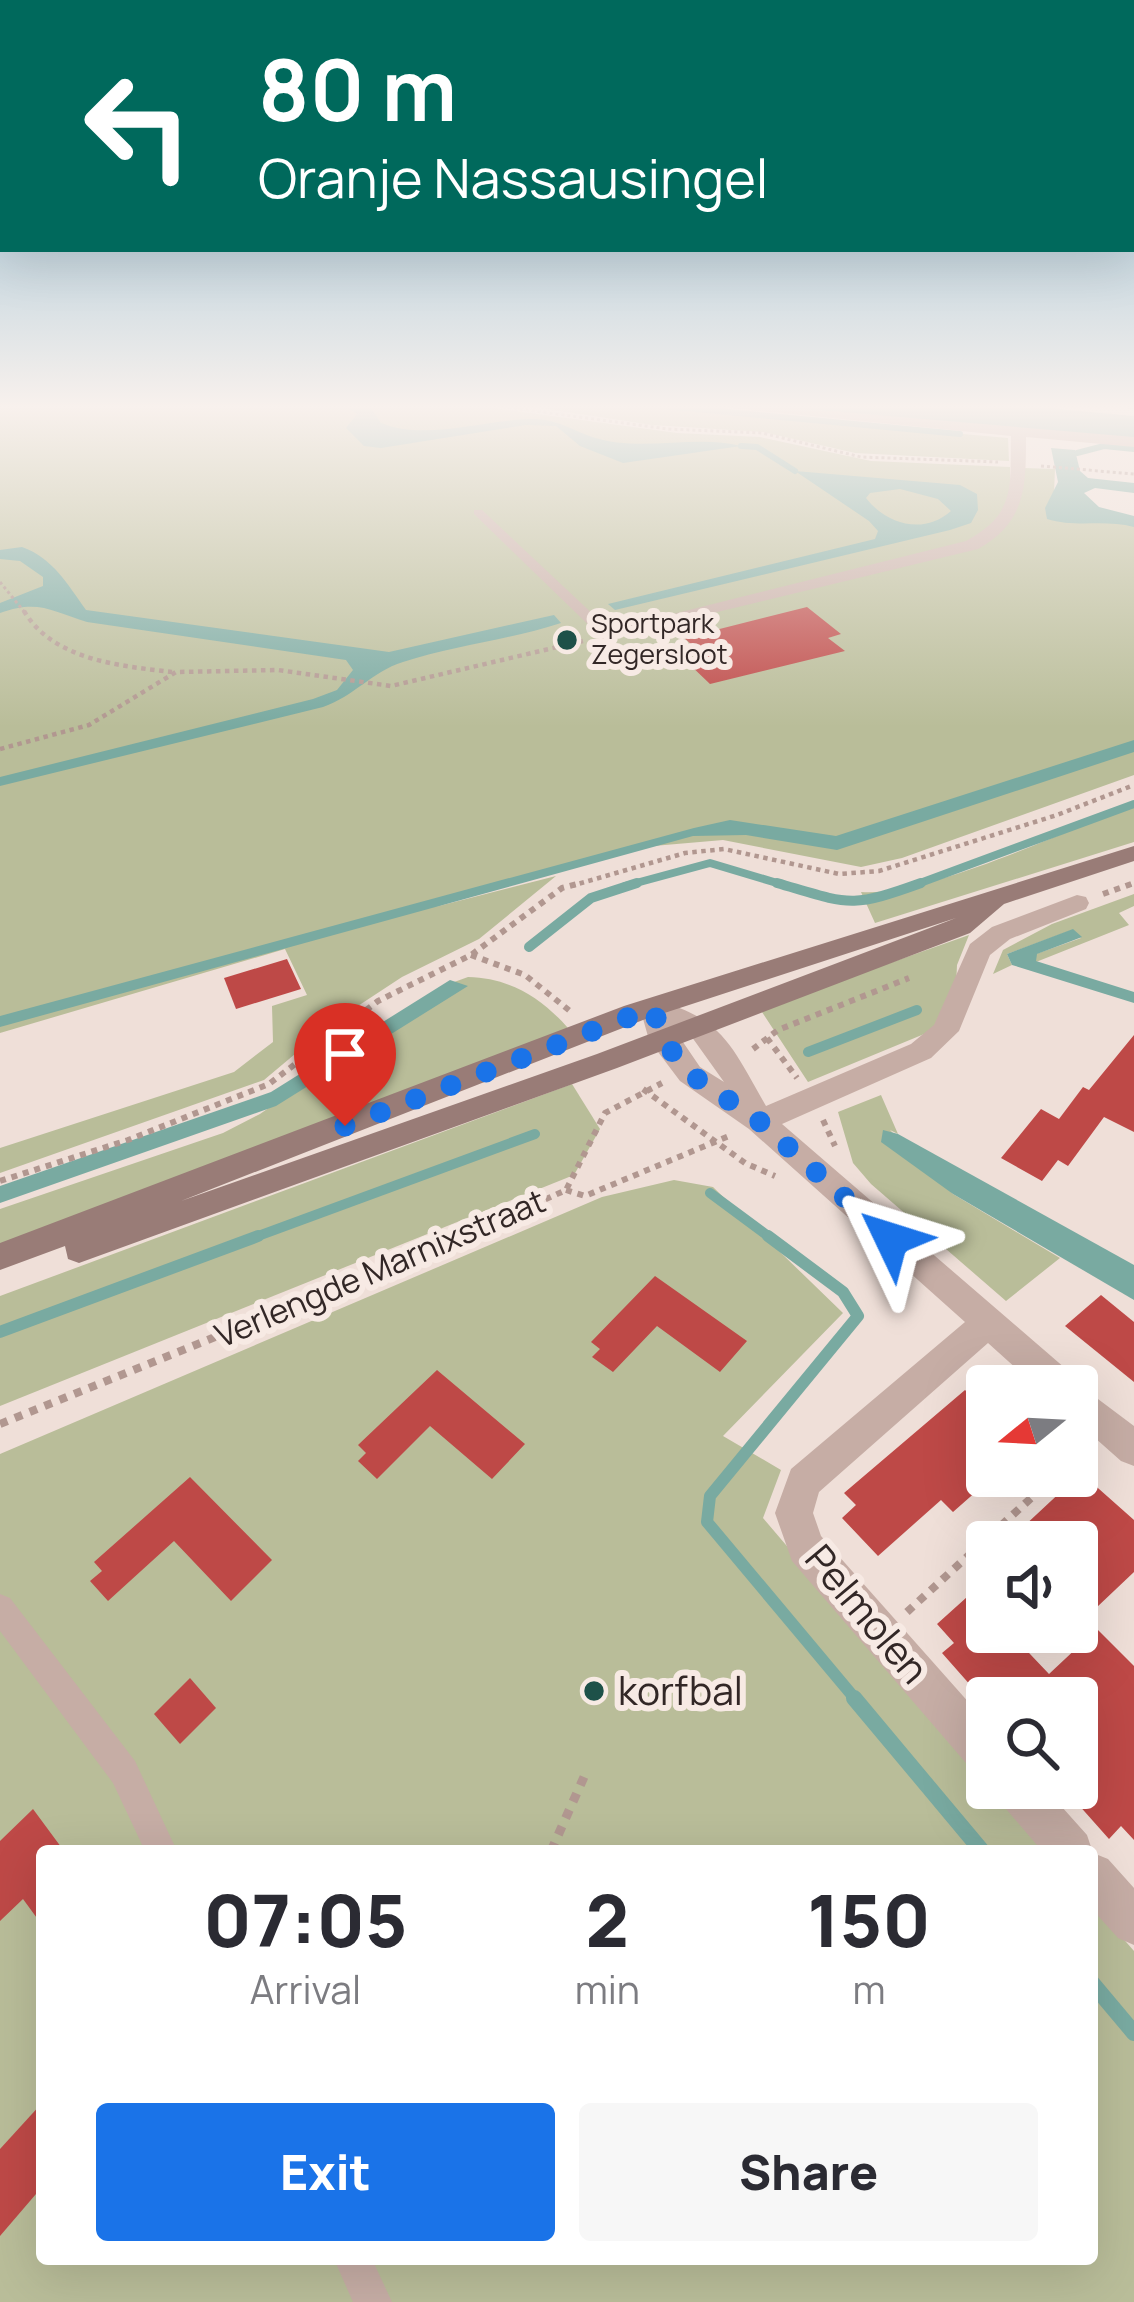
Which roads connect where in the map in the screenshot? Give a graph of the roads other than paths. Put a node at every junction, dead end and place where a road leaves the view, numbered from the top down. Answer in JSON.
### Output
{"nodes":[{"id":1,"x":478,"y":512,"type":"dead end"},
{"id":2,"x":1012,"y":512,"type":"edge"},
{"id":3,"x":608,"y":636,"type":"joint"},
{"id":4,"x":1134,"y":853,"type":"edge"},
{"id":5,"x":997,"y":901,"type":"junction"},
{"id":6,"x":1077,"y":904,"type":"dead end"},
{"id":7,"x":653,"y":1008,"type":"junction"},
{"id":8,"x":699,"y":1026,"type":"junction"},
{"id":9,"x":663,"y":1040,"type":"junction"},
{"id":10,"x":759,"y":1121,"type":"junction"},
{"id":11,"x":0,"y":1257,"type":"edge"},
{"id":12,"x":0,"y":1278,"type":"edge"},
{"id":13,"x":988,"y":1323,"type":"junction"},
{"id":14,"x":1037,"y":1365,"type":"edge"},
{"id":15,"x":1098,"y":1418,"type":"edge"},
{"id":16,"x":1134,"y":1449,"type":"edge"},
{"id":17,"x":0,"y":1608,"type":"edge"},
{"id":18,"x":966,"y":1731,"type":"edge"},
{"id":19,"x":1034,"y":1809,"type":"edge"},
{"id":20,"x":158,"y":1845,"type":"edge"},
{"id":21,"x":1066,"y":1845,"type":"edge"},
{"id":22,"x":1098,"y":1882,"type":"edge"},
{"id":23,"x":1134,"y":1922,"type":"edge"},
{"id":24,"x":356,"y":2265,"type":"edge"},
{"id":25,"x":373,"y":2302,"type":"edge"}],
"edges":[{"from":1,"to":3,"type":"lane"},
{"from":2,"to":3,"type":"street"},
{"from":4,"to":5,"type":"main road"},
{"from":5,"to":7,"type":"main road"},
{"from":5,"to":8,"type":"main road"},
{"from":6,"to":10,"type":"street"},
{"from":7,"to":8,"type":"street"},
{"from":7,"to":9,"type":"street"},
{"from":7,"to":11,"type":"main road"},
{"from":8,"to":9,"type":"main road"},
{"from":8,"to":10,"type":"street"},
{"from":9,"to":10,"type":"street"},
{"from":9,"to":12,"type":"main road"},
{"from":10,"to":13,"type":"street"},
{"from":13,"to":14,"type":"street"},
{"from":13,"to":18,"type":"street","name":"Pelmolen"},
{"from":15,"to":16,"type":"street"},
{"from":17,"to":20,"type":"lane"},
{"from":19,"to":21,"type":"street"},
{"from":22,"to":23,"type":"street"},
{"from":24,"to":25,"type":"lane"}]}
